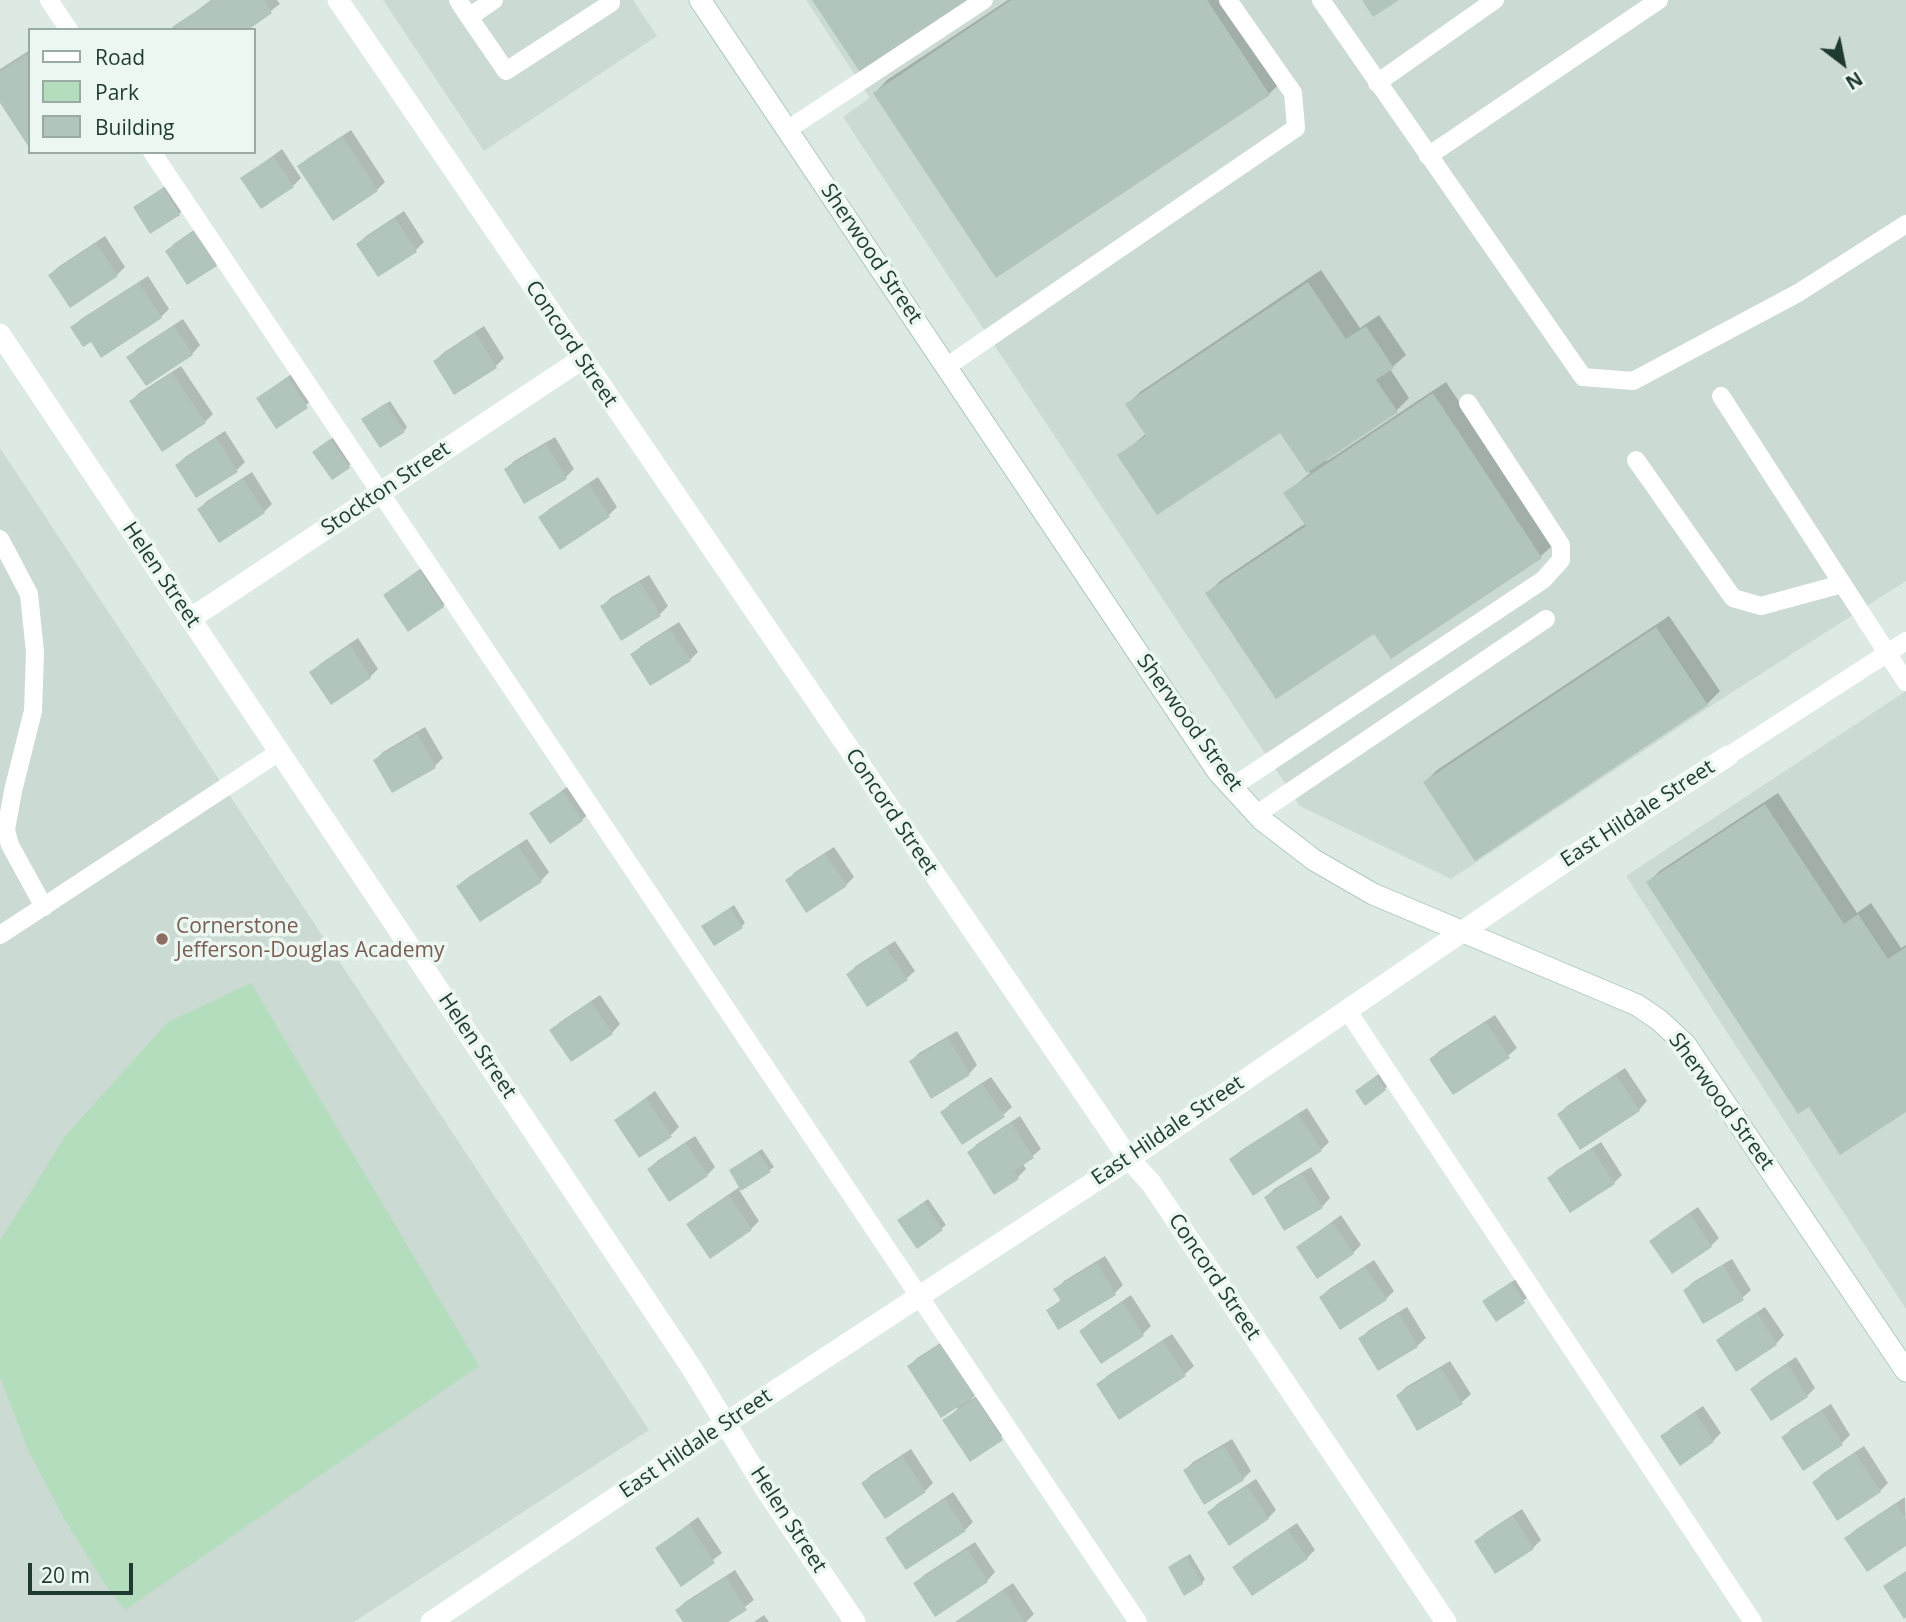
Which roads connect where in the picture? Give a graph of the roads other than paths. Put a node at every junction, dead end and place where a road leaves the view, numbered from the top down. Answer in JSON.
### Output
{"nodes":[{"id":1,"x":49,"y":0,"type":"edge"},
{"id":2,"x":338,"y":0,"type":"edge"},
{"id":3,"x":458,"y":0,"type":"edge"},
{"id":4,"x":494,"y":0,"type":"edge"},
{"id":5,"x":984,"y":0,"type":"edge"},
{"id":6,"x":1228,"y":0,"type":"edge"},
{"id":7,"x":1321,"y":0,"type":"edge"},
{"id":8,"x":1495,"y":0,"type":"edge"},
{"id":9,"x":1659,"y":0,"type":"edge"},
{"id":10,"x":702,"y":1,"type":"edge"},
{"id":11,"x":611,"y":3,"type":"dead end"},
{"id":12,"x":469,"y":17,"type":"junction"},
{"id":13,"x":68,"y":28,"type":"edge"},
{"id":14,"x":1377,"y":83,"type":"junction"},
{"id":15,"x":787,"y":130,"type":"junction"},
{"id":16,"x":153,"y":154,"type":"edge"},
{"id":17,"x":1428,"y":156,"type":"junction"},
{"id":18,"x":1906,"y":224,"type":"edge"},
{"id":19,"x":0,"y":334,"type":"edge"},
{"id":20,"x":582,"y":359,"type":"junction"},
{"id":21,"x":946,"y":367,"type":"junction"},
{"id":22,"x":1721,"y":396,"type":"dead end"},
{"id":23,"x":1468,"y":403,"type":"dead end"},
{"id":24,"x":1636,"y":460,"type":"dead end"},
{"id":25,"x":382,"y":492,"type":"junction"},
{"id":26,"x":0,"y":538,"type":"edge"},
{"id":27,"x":1842,"y":584,"type":"junction"},
{"id":28,"x":190,"y":619,"type":"junction"},
{"id":29,"x":1546,"y":619,"type":"dead end"},
{"id":30,"x":1906,"y":641,"type":"edge"},
{"id":31,"x":1887,"y":653,"type":"junction"},
{"id":32,"x":1906,"y":682,"type":"edge"},
{"id":33,"x":279,"y":751,"type":"junction"},
{"id":34,"x":1728,"y":757,"type":"joint"},
{"id":35,"x":1232,"y":786,"type":"junction"},
{"id":36,"x":1257,"y":814,"type":"junction"},
{"id":37,"x":44,"y":907,"type":"junction"},
{"id":38,"x":1464,"y":931,"type":"junction"},
{"id":39,"x":0,"y":935,"type":"edge"},
{"id":40,"x":1347,"y":1010,"type":"junction"},
{"id":41,"x":1129,"y":1159,"type":"junction"},
{"id":42,"x":918,"y":1297,"type":"junction"},
{"id":43,"x":1904,"y":1365,"type":"edge"},
{"id":44,"x":726,"y":1423,"type":"junction"},
{"id":45,"x":431,"y":1622,"type":"edge"},
{"id":46,"x":855,"y":1622,"type":"edge"},
{"id":47,"x":1138,"y":1622,"type":"edge"},
{"id":48,"x":1446,"y":1622,"type":"edge"},
{"id":49,"x":1753,"y":1622,"type":"edge"}],
"edges":[{"from":1,"to":13,"type":"lane"},
{"from":2,"to":20,"type":"street","name":"Concord Street"},
{"from":3,"to":12,"type":"lane"},
{"from":4,"to":12,"type":"lane"},
{"from":5,"to":15,"type":"lane"},
{"from":6,"to":21,"type":"lane"},
{"from":7,"to":14,"type":"lane"},
{"from":8,"to":14,"type":"lane"},
{"from":9,"to":17,"type":"lane"},
{"from":10,"to":15,"type":"street","name":"Sherwood Street"},
{"from":11,"to":12,"type":"lane"},
{"from":14,"to":17,"type":"lane"},
{"from":15,"to":21,"type":"street","name":"Sherwood Street"},
{"from":16,"to":25,"type":"lane"},
{"from":17,"to":18,"type":"lane"},
{"from":19,"to":28,"type":"street","name":"Helen Street"},
{"from":20,"to":25,"type":"street","name":"Stockton Street"},
{"from":20,"to":41,"type":"street","name":"Concord Street"},
{"from":21,"to":35,"type":"street","name":"Sherwood Street"},
{"from":22,"to":27,"type":"lane"},
{"from":23,"to":35,"type":"lane"},
{"from":24,"to":27,"type":"lane"},
{"from":25,"to":28,"type":"street","name":"Stockton Street"},
{"from":25,"to":42,"type":"lane"},
{"from":26,"to":37,"type":"lane"},
{"from":27,"to":31,"type":"lane"},
{"from":28,"to":33,"type":"street","name":"Helen Street"},
{"from":29,"to":36,"type":"lane"},
{"from":30,"to":31,"type":"lane","name":"East Hildale Street"},
{"from":31,"to":32,"type":"lane"},
{"from":31,"to":34,"type":"lane","name":"East Hildale Street"},
{"from":33,"to":37,"type":"lane"},
{"from":33,"to":44,"type":"street","name":"Helen Street"},
{"from":34,"to":38,"type":"street","name":"East Hildale Street"},
{"from":35,"to":36,"type":"street","name":"Sherwood Street"},
{"from":36,"to":38,"type":"street","name":"Sherwood Street"},
{"from":37,"to":39,"type":"lane"},
{"from":38,"to":40,"type":"street","name":"East Hildale Street"},
{"from":38,"to":43,"type":"street","name":"Sherwood Street"},
{"from":40,"to":41,"type":"street","name":"East Hildale Street"},
{"from":40,"to":49,"type":"lane"},
{"from":41,"to":42,"type":"street","name":"East Hildale Street"},
{"from":41,"to":48,"type":"street","name":"Concord Street"},
{"from":42,"to":44,"type":"street","name":"East Hildale Street"},
{"from":42,"to":47,"type":"lane"},
{"from":44,"to":45,"type":"street","name":"East Hildale Street"},
{"from":44,"to":46,"type":"street","name":"Helen Street"}]}
